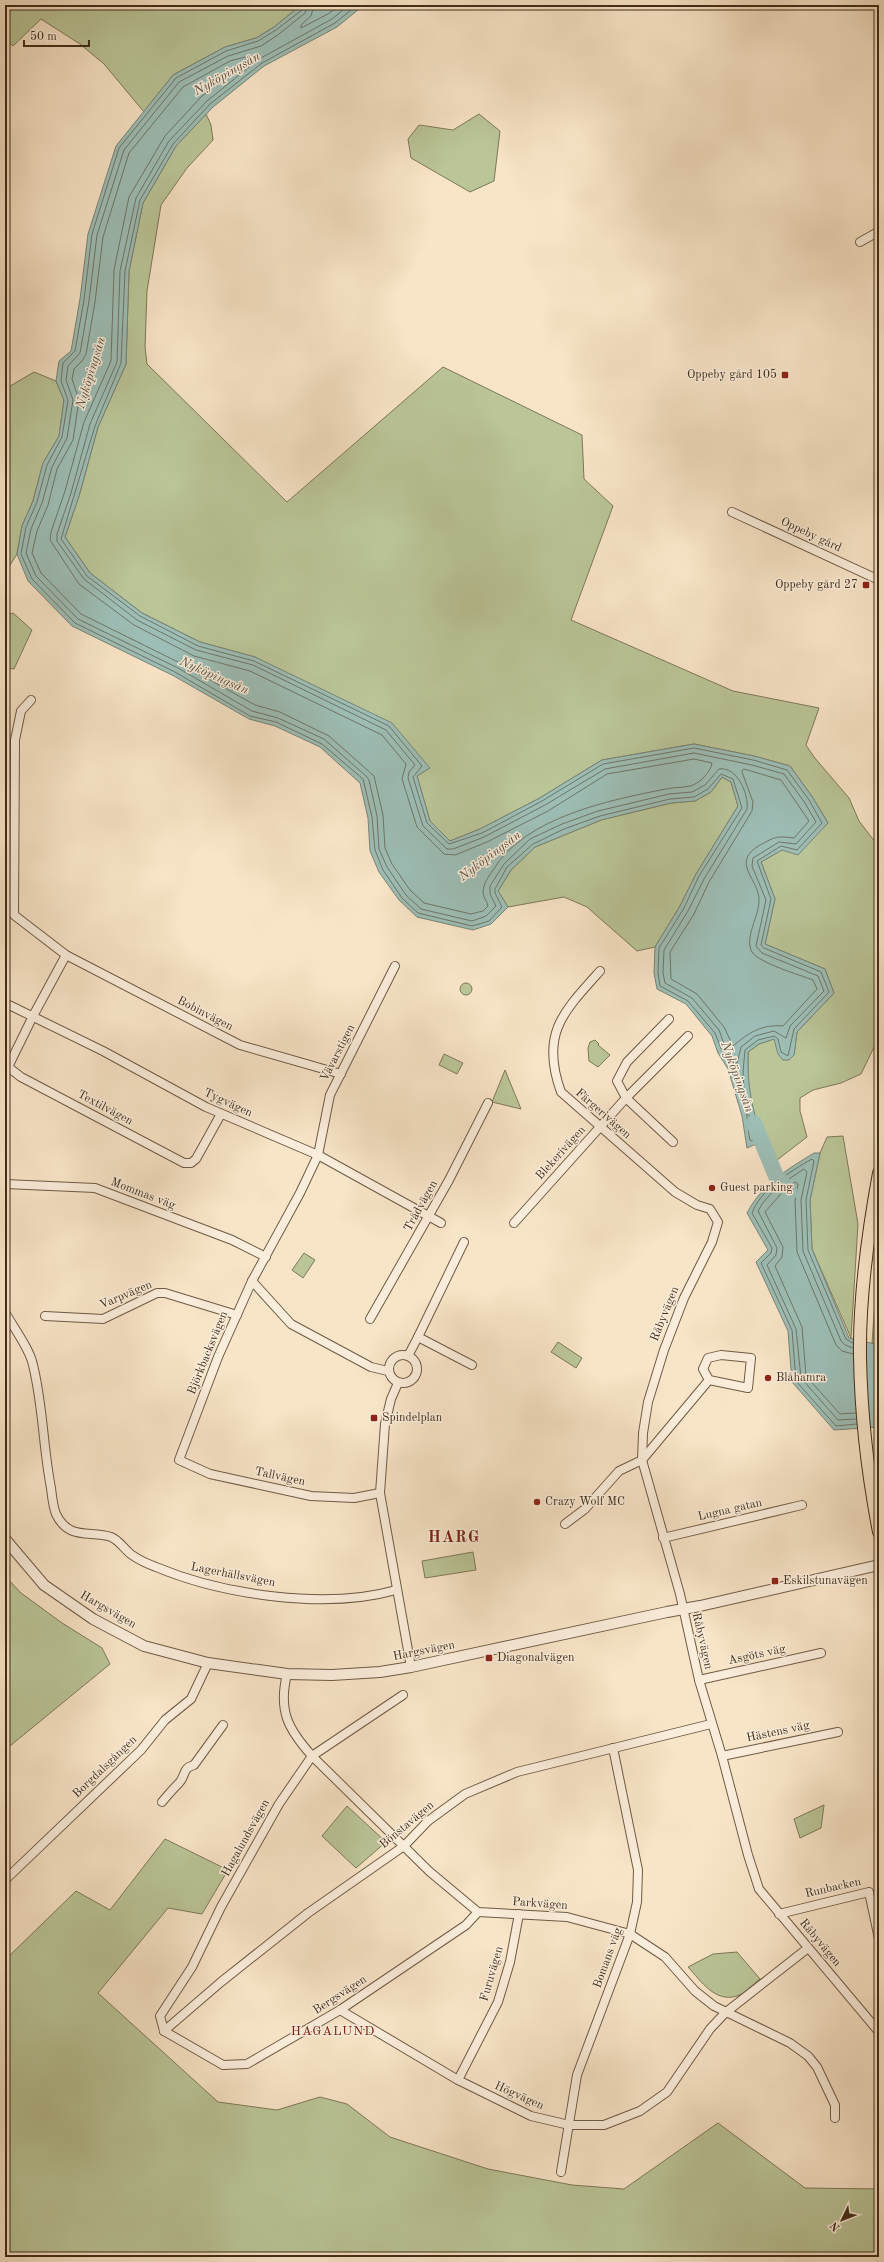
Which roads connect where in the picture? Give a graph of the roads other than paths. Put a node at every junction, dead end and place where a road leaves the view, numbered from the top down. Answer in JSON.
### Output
{"nodes":[{"id":1,"x":879,"y":235,"type":"edge"},
{"id":2,"x":860,"y":242,"type":"dead end"},
{"id":3,"x":732,"y":512,"type":"dead end"},
{"id":4,"x":879,"y":580,"type":"edge"},
{"id":5,"x":31,"y":700,"type":"dead end"},
{"id":6,"x":66,"y":955,"type":"junction"},
{"id":7,"x":395,"y":966,"type":"dead end"},
{"id":8,"x":600,"y":971,"type":"dead end"},
{"id":9,"x":5,"y":1003,"type":"edge"},
{"id":10,"x":33,"y":1016,"type":"junction"},
{"id":11,"x":670,"y":1018,"type":"dead end"},
{"id":12,"x":688,"y":1036,"type":"dead end"},
{"id":13,"x":341,"y":1074,"type":"junction"},
{"id":14,"x":626,"y":1098,"type":"junction"},
{"id":15,"x":488,"y":1103,"type":"dead end"},
{"id":16,"x":221,"y":1114,"type":"junction"},
{"id":17,"x":600,"y":1128,"type":"junction"},
{"id":18,"x":673,"y":1142,"type":"dead end"},
{"id":19,"x":318,"y":1155,"type":"junction"},
{"id":20,"x":879,"y":1173,"type":"edge"},
{"id":21,"x":5,"y":1184,"type":"edge"},
{"id":22,"x":429,"y":1216,"type":"junction"},
{"id":23,"x":718,"y":1222,"type":"joint"},
{"id":24,"x":441,"y":1223,"type":"dead end"},
{"id":25,"x":514,"y":1223,"type":"dead end"},
{"id":26,"x":464,"y":1242,"type":"dead end"},
{"id":27,"x":266,"y":1257,"type":"junction"},
{"id":28,"x":252,"y":1281,"type":"junction"},
{"id":29,"x":5,"y":1312,"type":"edge"},
{"id":30,"x":237,"y":1315,"type":"junction"},
{"id":31,"x":45,"y":1316,"type":"dead end"},
{"id":32,"x":370,"y":1319,"type":"dead end"},
{"id":33,"x":418,"y":1337,"type":"junction"},
{"id":34,"x":408,"y":1356,"type":"junction"},
{"id":35,"x":472,"y":1365,"type":"dead end"},
{"id":36,"x":388,"y":1371,"type":"junction"},
{"id":37,"x":708,"y":1380,"type":"junction"},
{"id":38,"x":398,"y":1383,"type":"junction"},
{"id":39,"x":179,"y":1460,"type":"joint"},
{"id":40,"x":642,"y":1460,"type":"junction"},
{"id":41,"x":380,"y":1493,"type":"junction"},
{"id":42,"x":802,"y":1505,"type":"dead end"},
{"id":43,"x":565,"y":1524,"type":"dead end"},
{"id":44,"x":879,"y":1532,"type":"edge"},
{"id":45,"x":663,"y":1538,"type":"junction"},
{"id":46,"x":5,"y":1539,"type":"edge"},
{"id":47,"x":879,"y":1566,"type":"edge"},
{"id":48,"x":396,"y":1590,"type":"junction"},
{"id":49,"x":682,"y":1609,"type":"junction"},
{"id":50,"x":821,"y":1653,"type":"dead end"},
{"id":51,"x":208,"y":1663,"type":"junction"},
{"id":52,"x":411,"y":1667,"type":"junction"},
{"id":53,"x":287,"y":1674,"type":"junction"},
{"id":54,"x":699,"y":1680,"type":"junction"},
{"id":55,"x":403,"y":1696,"type":"dead end"},
{"id":56,"x":711,"y":1724,"type":"junction"},
{"id":57,"x":223,"y":1725,"type":"dead end"},
{"id":58,"x":838,"y":1732,"type":"dead end"},
{"id":59,"x":612,"y":1748,"type":"junction"},
{"id":60,"x":312,"y":1756,"type":"junction"},
{"id":61,"x":722,"y":1756,"type":"junction"},
{"id":62,"x":162,"y":1802,"type":"dead end"},
{"id":63,"x":404,"y":1846,"type":"junction"},
{"id":64,"x":5,"y":1880,"type":"edge"},
{"id":65,"x":478,"y":1912,"type":"junction"},
{"id":66,"x":519,"y":1914,"type":"junction"},
{"id":67,"x":779,"y":1914,"type":"junction"},
{"id":68,"x":630,"y":1934,"type":"junction"},
{"id":69,"x":879,"y":1939,"type":"edge"},
{"id":70,"x":808,"y":1948,"type":"junction"},
{"id":71,"x":340,"y":2010,"type":"junction"},
{"id":72,"x":725,"y":2013,"type":"junction"},
{"id":73,"x":876,"y":2022,"type":"edge"},
{"id":74,"x":164,"y":2031,"type":"junction"},
{"id":75,"x":879,"y":2032,"type":"edge"},
{"id":76,"x":458,"y":2080,"type":"junction"},
{"id":77,"x":835,"y":2118,"type":"dead end"},
{"id":78,"x":569,"y":2125,"type":"junction"},
{"id":79,"x":561,"y":2172,"type":"dead end"}],
"edges":[{"from":1,"to":2,"type":"street"},
{"from":3,"to":4,"type":"street","name":"Oppeby gård"},
{"from":5,"to":6,"type":"street","name":"Bobinvägen"},
{"from":6,"to":10,"type":"street"},
{"from":6,"to":13,"type":"street","name":"Bobinvägen"},
{"from":7,"to":13,"type":"street","name":"Vävarstigen"},
{"from":8,"to":17,"type":"street","name":"Färgerivägen"},
{"from":9,"to":10,"type":"street","name":"Tygvägen"},
{"from":10,"to":16,"type":"street","name":"Tygvägen"},
{"from":10,"to":16,"type":"street","name":"Textilvägen"},
{"from":11,"to":14,"type":"street"},
{"from":12,"to":14,"type":"street","name":"Blekerivägen"},
{"from":13,"to":19,"type":"street","name":"Vävarstigen"},
{"from":14,"to":17,"type":"street","name":"Blekerivägen"},
{"from":14,"to":18,"type":"street"},
{"from":15,"to":22,"type":"street","name":"Trådvägen"},
{"from":16,"to":19,"type":"street","name":"Tygvägen"},
{"from":17,"to":23,"type":"street","name":"Färgerivägen"},
{"from":17,"to":25,"type":"street","name":"Blekerivägen"},
{"from":19,"to":22,"type":"street","name":"Tygvägen"},
{"from":19,"to":27,"type":"street"},
{"from":20,"to":44,"type":"main road"},
{"from":21,"to":27,"type":"street","name":"Mommas väg"},
{"from":22,"to":24,"type":"street","name":"Tygvägen"},
{"from":22,"to":32,"type":"street","name":"Trådvägen"},
{"from":23,"to":40,"type":"street","name":"Råbyvägen"},
{"from":26,"to":33,"type":"street"},
{"from":27,"to":28,"type":"street","name":"Björkbacksvägen"},
{"from":28,"to":30,"type":"street","name":"Björkbacksvägen"},
{"from":28,"to":36,"type":"street"},
{"from":29,"to":48,"type":"street","name":"Lagerhällsvägen"},
{"from":30,"to":31,"type":"street","name":"Varpvägen"},
{"from":30,"to":39,"type":"street","name":"Björkbacksvägen"},
{"from":33,"to":34,"type":"street"},
{"from":33,"to":35,"type":"street"},
{"from":34,"to":36,"type":"street"},
{"from":34,"to":38,"type":"street"},
{"from":36,"to":38,"type":"street"},
{"from":37,"to":37,"type":"street"},
{"from":37,"to":40,"type":"street"},
{"from":38,"to":41,"type":"street"},
{"from":39,"to":41,"type":"street","name":"Tallvägen"},
{"from":40,"to":43,"type":"street"},
{"from":40,"to":45,"type":"street","name":"Råbyvägen"},
{"from":41,"to":48,"type":"street"},
{"from":42,"to":45,"type":"street","name":"Lugna gatan"},
{"from":45,"to":49,"type":"street","name":"Råbyvägen"},
{"from":46,"to":51,"type":"street","name":"Hargsvägen"},
{"from":47,"to":49,"type":"street","name":"Hargsvägen"},
{"from":48,"to":52,"type":"street"},
{"from":49,"to":52,"type":"street","name":"Hargsvägen"},
{"from":49,"to":54,"type":"street","name":"Råbyvägen"},
{"from":50,"to":54,"type":"street","name":"Asgöts väg"},
{"from":51,"to":53,"type":"street","name":"Hargsvägen"},
{"from":51,"to":64,"type":"street","name":"Borgdalsgången"},
{"from":52,"to":53,"type":"street","name":"Hargsvägen"},
{"from":53,"to":60,"type":"street"},
{"from":54,"to":56,"type":"street","name":"Råbyvägen"},
{"from":55,"to":60,"type":"street","name":"Hagalundsvägen"},
{"from":56,"to":59,"type":"street","name":"Bönstavägen"},
{"from":56,"to":61,"type":"street","name":"Råbyvägen"},
{"from":57,"to":62,"type":"street"},
{"from":58,"to":61,"type":"street","name":"Hästens väg"},
{"from":59,"to":63,"type":"street","name":"Bönstavägen"},
{"from":59,"to":68,"type":"street","name":"Bomans väg"},
{"from":60,"to":63,"type":"street"},
{"from":60,"to":74,"type":"street","name":"Hagalundsvägen"},
{"from":61,"to":67,"type":"street","name":"Råbyvägen"},
{"from":63,"to":65,"type":"street"},
{"from":63,"to":74,"type":"street","name":"Bönstavägen"},
{"from":65,"to":66,"type":"street","name":"Parkvägen"},
{"from":65,"to":71,"type":"street","name":"Bergsvägen"},
{"from":66,"to":68,"type":"street","name":"Parkvägen"},
{"from":66,"to":76,"type":"street","name":"Furuvägen"},
{"from":67,"to":69,"type":"street","name":"Runbacken"},
{"from":67,"to":70,"type":"street","name":"Råbyvägen"},
{"from":68,"to":72,"type":"street","name":"Parkvägen"},
{"from":68,"to":78,"type":"street","name":"Bomans väg"},
{"from":70,"to":72,"type":"street","name":"Högvägen"},
{"from":70,"to":73,"type":"street","name":"Råbyvägen"},
{"from":71,"to":74,"type":"street","name":"Bergsvägen"},
{"from":71,"to":76,"type":"street","name":"Högvägen"},
{"from":72,"to":77,"type":"street","name":"Parkvägen"},
{"from":72,"to":78,"type":"street","name":"Högvägen"},
{"from":73,"to":75,"type":"street","name":"Råbyvägen"},
{"from":76,"to":78,"type":"street","name":"Högvägen"},
{"from":78,"to":79,"type":"street","name":"Bomans väg"}]}
